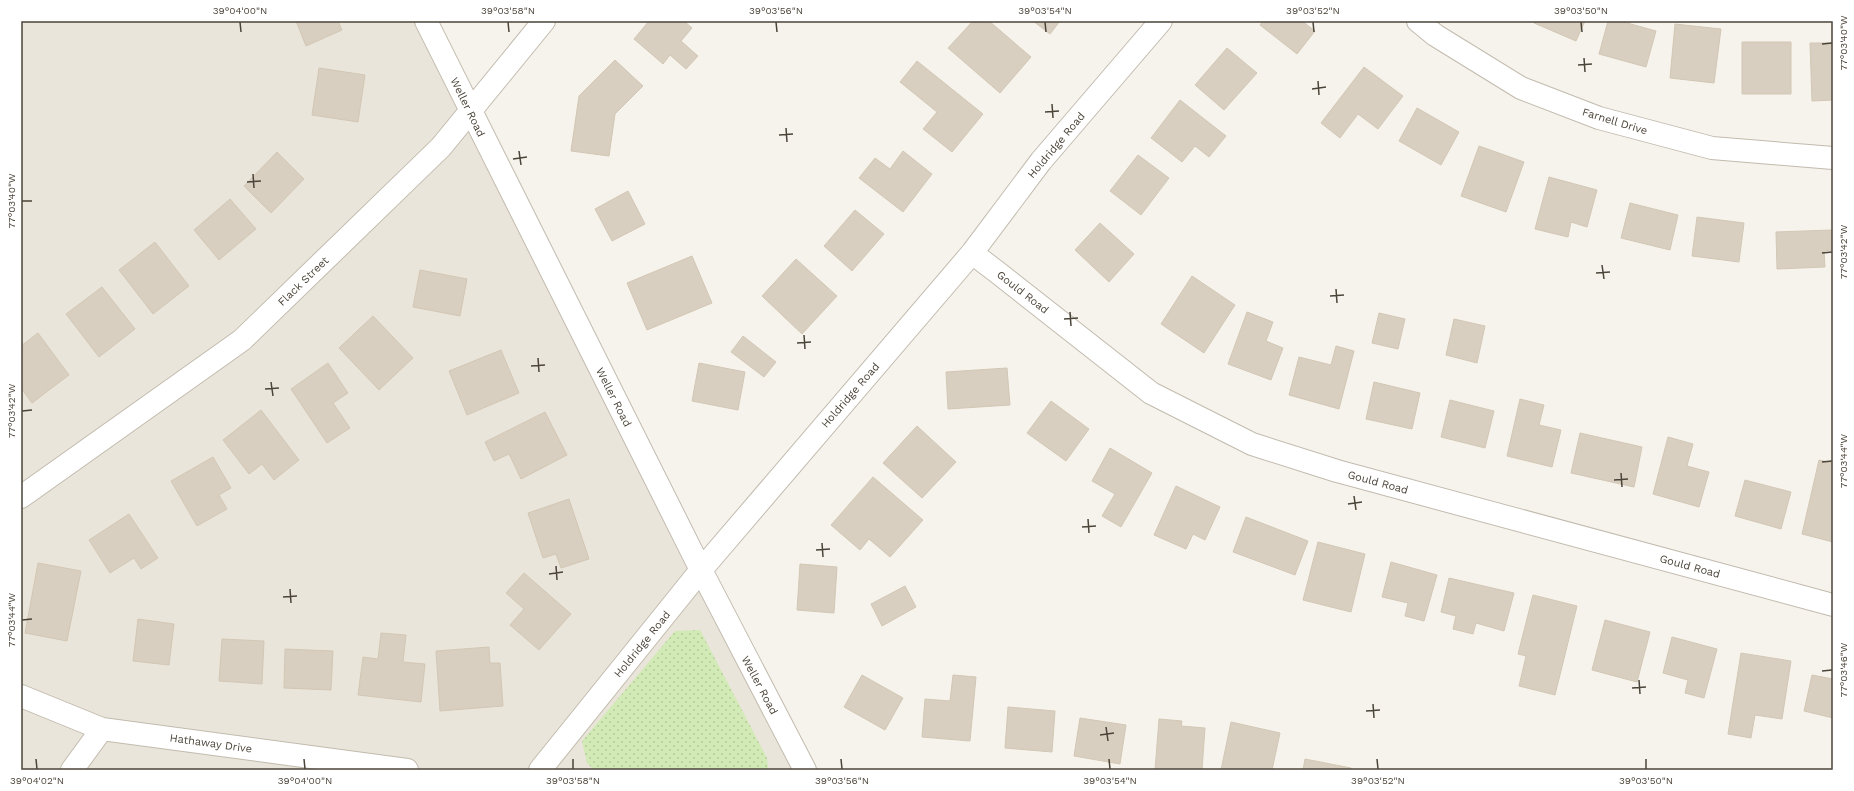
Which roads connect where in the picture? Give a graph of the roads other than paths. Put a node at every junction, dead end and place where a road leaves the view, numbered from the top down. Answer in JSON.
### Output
{"nodes":[{"id":1,"x":426,"y":21,"type":"edge"},
{"id":2,"x":544,"y":21,"type":"edge"},
{"id":3,"x":1161,"y":21,"type":"edge"},
{"id":4,"x":1418,"y":21,"type":"edge"},
{"id":5,"x":470,"y":111,"type":"junction"},
{"id":6,"x":1833,"y":158,"type":"edge"},
{"id":7,"x":972,"y":254,"type":"junction"},
{"id":8,"x":21,"y":497,"type":"edge"},
{"id":9,"x":701,"y":570,"type":"junction"},
{"id":10,"x":1833,"y":605,"type":"edge"},
{"id":11,"x":21,"y":696,"type":"edge"},
{"id":12,"x":102,"y":729,"type":"junction"},
{"id":13,"x":72,"y":770,"type":"edge"},
{"id":14,"x":407,"y":770,"type":"edge"},
{"id":15,"x":540,"y":770,"type":"edge"},
{"id":16,"x":805,"y":770,"type":"edge"}],
"edges":[{"from":1,"to":5,"type":"street","name":"Weller Road"},
{"from":2,"to":5,"type":"street","name":"Flack Street"},
{"from":3,"to":7,"type":"street","name":"Holdridge Road"},
{"from":4,"to":6,"type":"street","name":"Farnell Drive"},
{"from":5,"to":8,"type":"street","name":"Flack Street"},
{"from":5,"to":9,"type":"street","name":"Weller Road"},
{"from":7,"to":9,"type":"street","name":"Holdridge Road"},
{"from":7,"to":10,"type":"street","name":"Gould Road"},
{"from":9,"to":15,"type":"street","name":"Holdridge Road"},
{"from":9,"to":16,"type":"street","name":"Weller Road"},
{"from":11,"to":12,"type":"street","name":"Hathaway Drive"},
{"from":12,"to":13,"type":"street"},
{"from":12,"to":14,"type":"street","name":"Hathaway Drive"}]}
